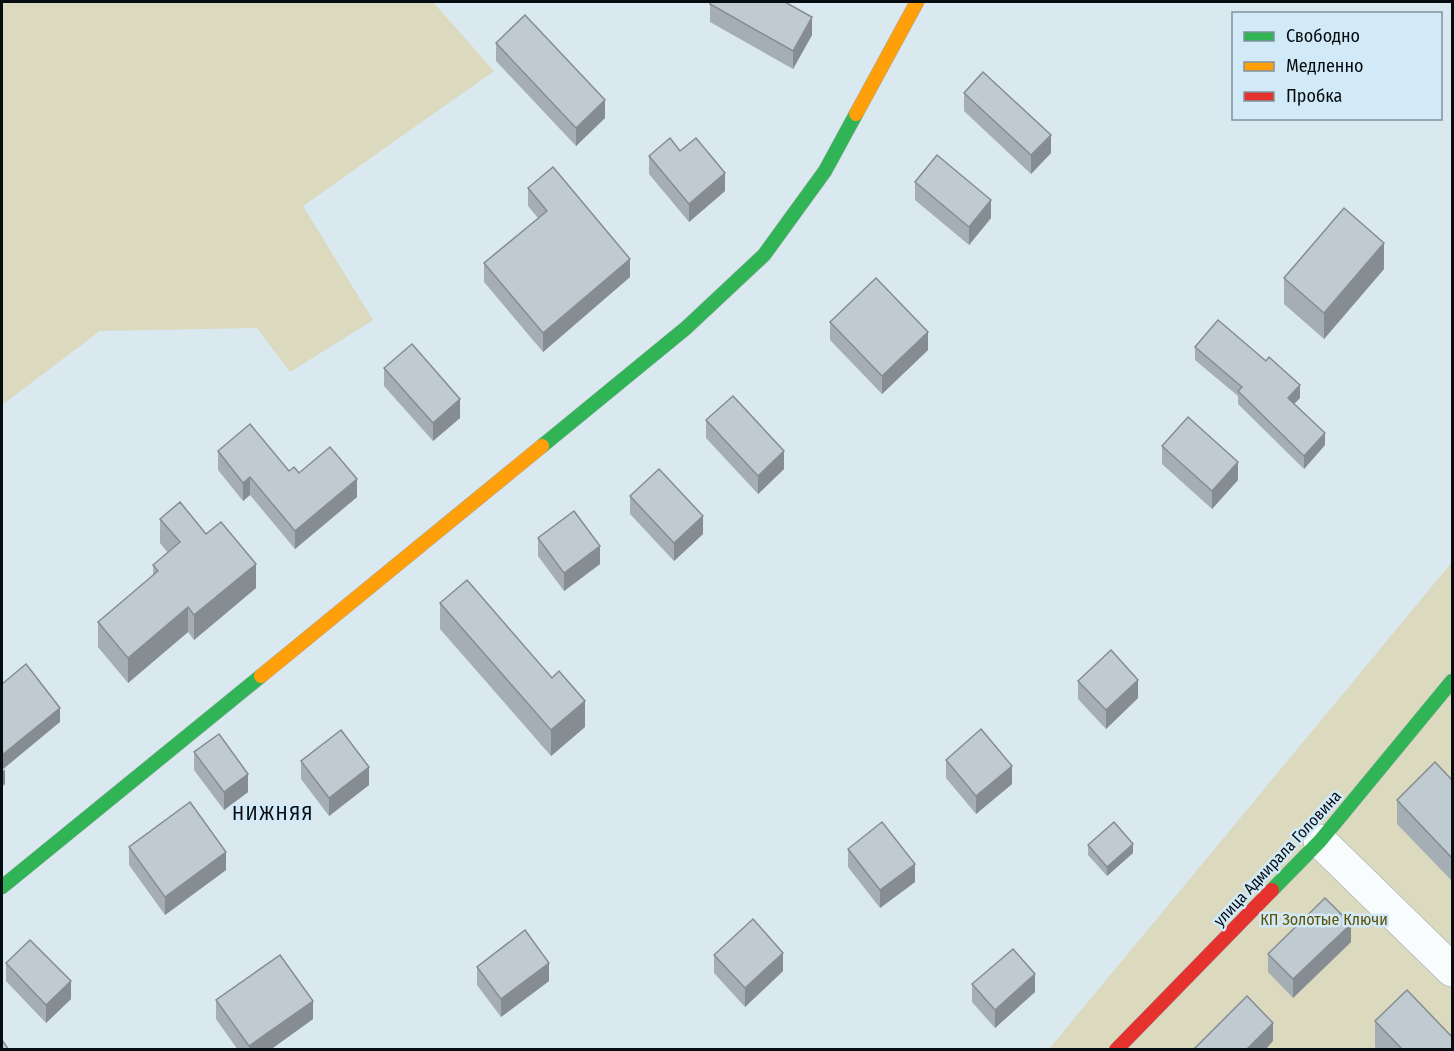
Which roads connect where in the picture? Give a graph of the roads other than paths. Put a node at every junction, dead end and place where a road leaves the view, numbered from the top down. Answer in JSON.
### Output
{"nodes":[{"id":1,"x":917,"y":2,"type":"edge"},
{"id":2,"x":1452,"y":681,"type":"edge"},
{"id":3,"x":1320,"y":841,"type":"junction"},
{"id":4,"x":2,"y":887,"type":"edge"},
{"id":5,"x":1452,"y":970,"type":"edge"},
{"id":6,"x":1116,"y":1050,"type":"edge"}],
"edges":[{"from":1,"to":4,"type":"street"},
{"from":2,"to":3,"type":"street","name":"улица Адмирала Головина"},
{"from":3,"to":5,"type":"street"},
{"from":3,"to":6,"type":"street","name":"улица Адмирала Головина"}]}
